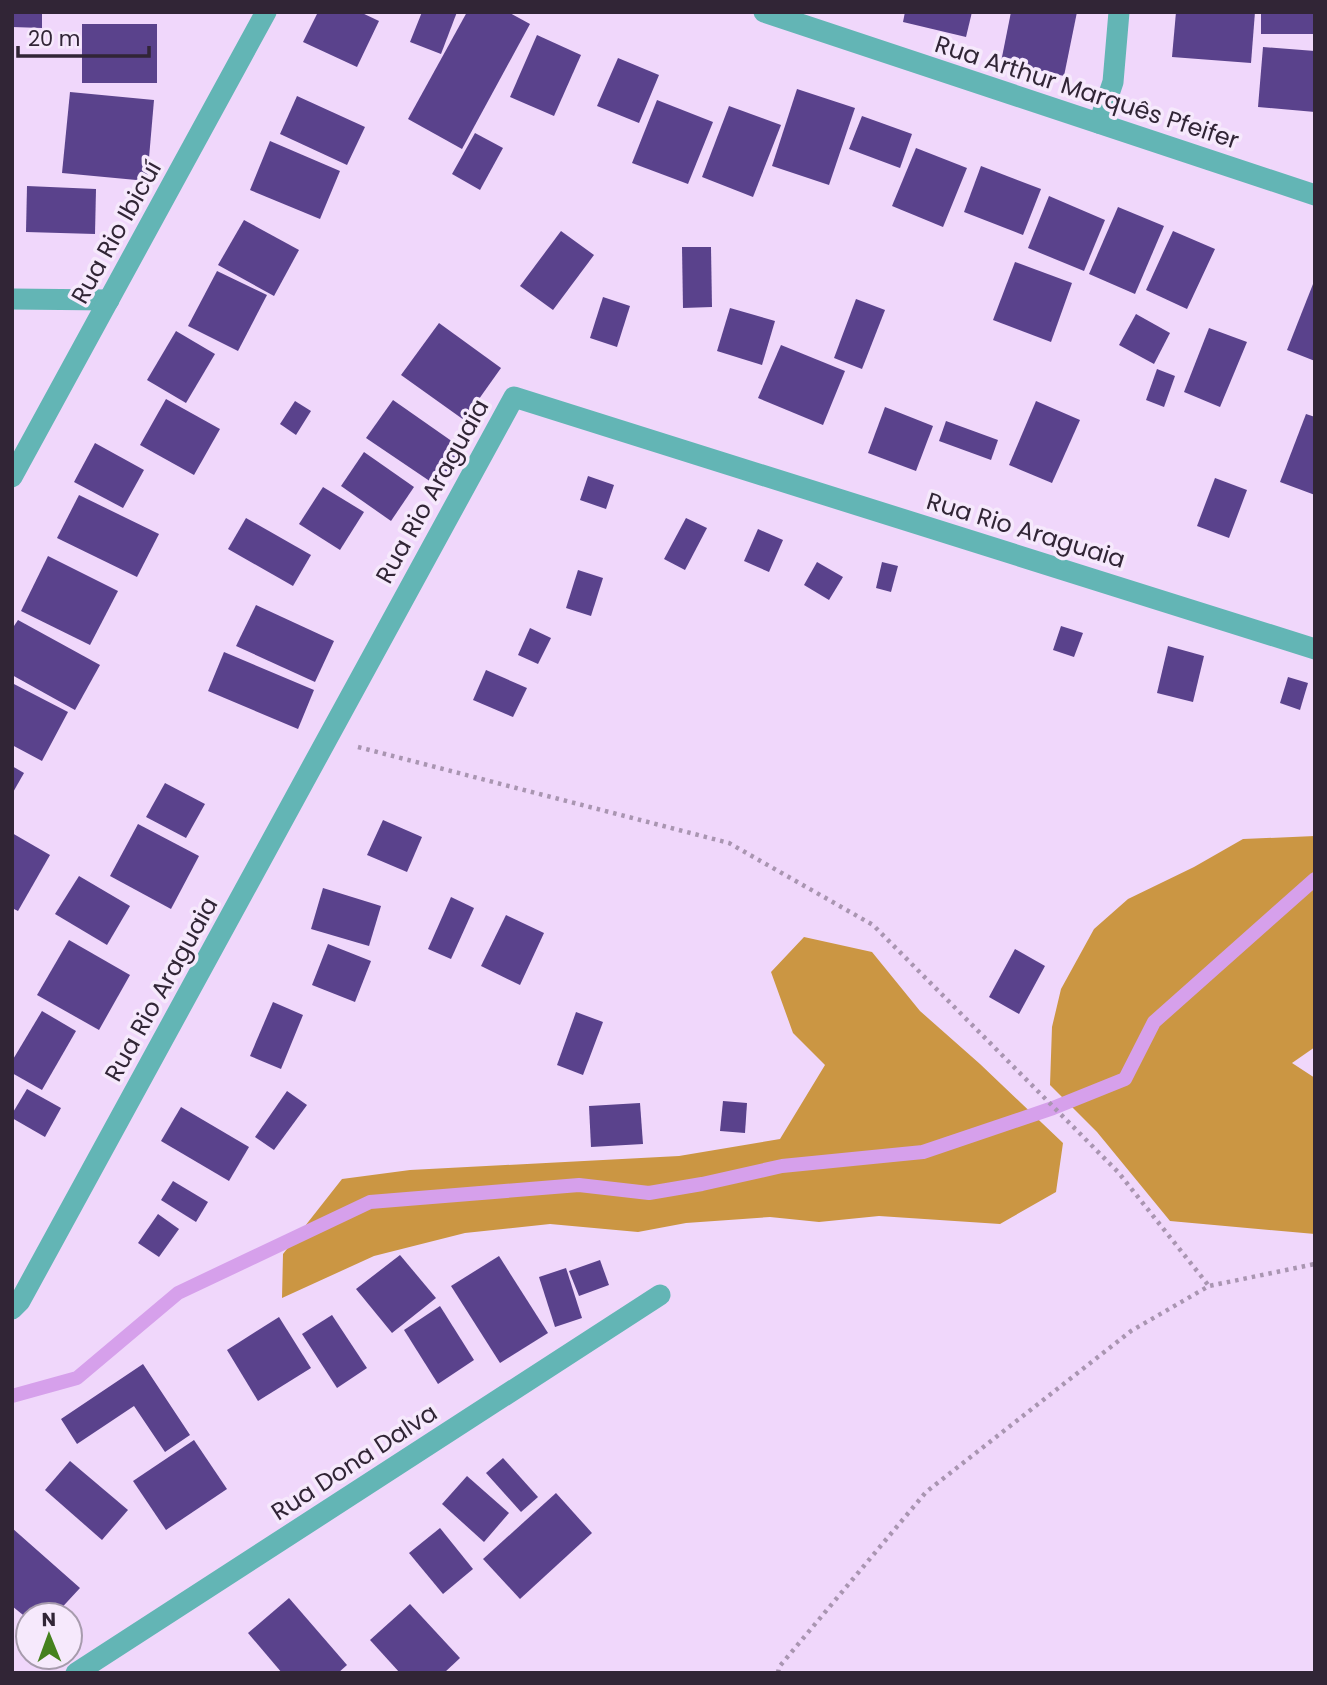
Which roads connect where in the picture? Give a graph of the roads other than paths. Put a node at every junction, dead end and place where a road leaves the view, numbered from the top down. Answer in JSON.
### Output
{"nodes":[{"id":1,"x":266,"y":12,"type":"edge"},
{"id":2,"x":764,"y":12,"type":"edge"},
{"id":3,"x":1119,"y":12,"type":"edge"},
{"id":4,"x":1100,"y":123,"type":"junction"},
{"id":5,"x":1315,"y":195,"type":"edge"},
{"id":6,"x":12,"y":299,"type":"edge"},
{"id":7,"x":109,"y":300,"type":"junction"},
{"id":8,"x":12,"y":477,"type":"edge"},
{"id":9,"x":1315,"y":649,"type":"edge"},
{"id":10,"x":660,"y":1294,"type":"dead end"},
{"id":11,"x":12,"y":1309,"type":"edge"},
{"id":12,"x":76,"y":1673,"type":"edge"}],
"edges":[{"from":1,"to":7,"type":"street","name":"Rua Rio Ibicuí"},
{"from":2,"to":4,"type":"street","name":"Rua Arthur Marquês Pfeifer"},
{"from":3,"to":4,"type":"street"},
{"from":4,"to":5,"type":"street","name":"Rua Arthur Marquês Pfeifer"},
{"from":6,"to":7,"type":"street"},
{"from":7,"to":8,"type":"street","name":"Rua Rio Ibicuí"},
{"from":9,"to":11,"type":"street","name":"Rua Rio Araguaia"},
{"from":10,"to":12,"type":"street","name":"Rua Dona Dalva"}]}
